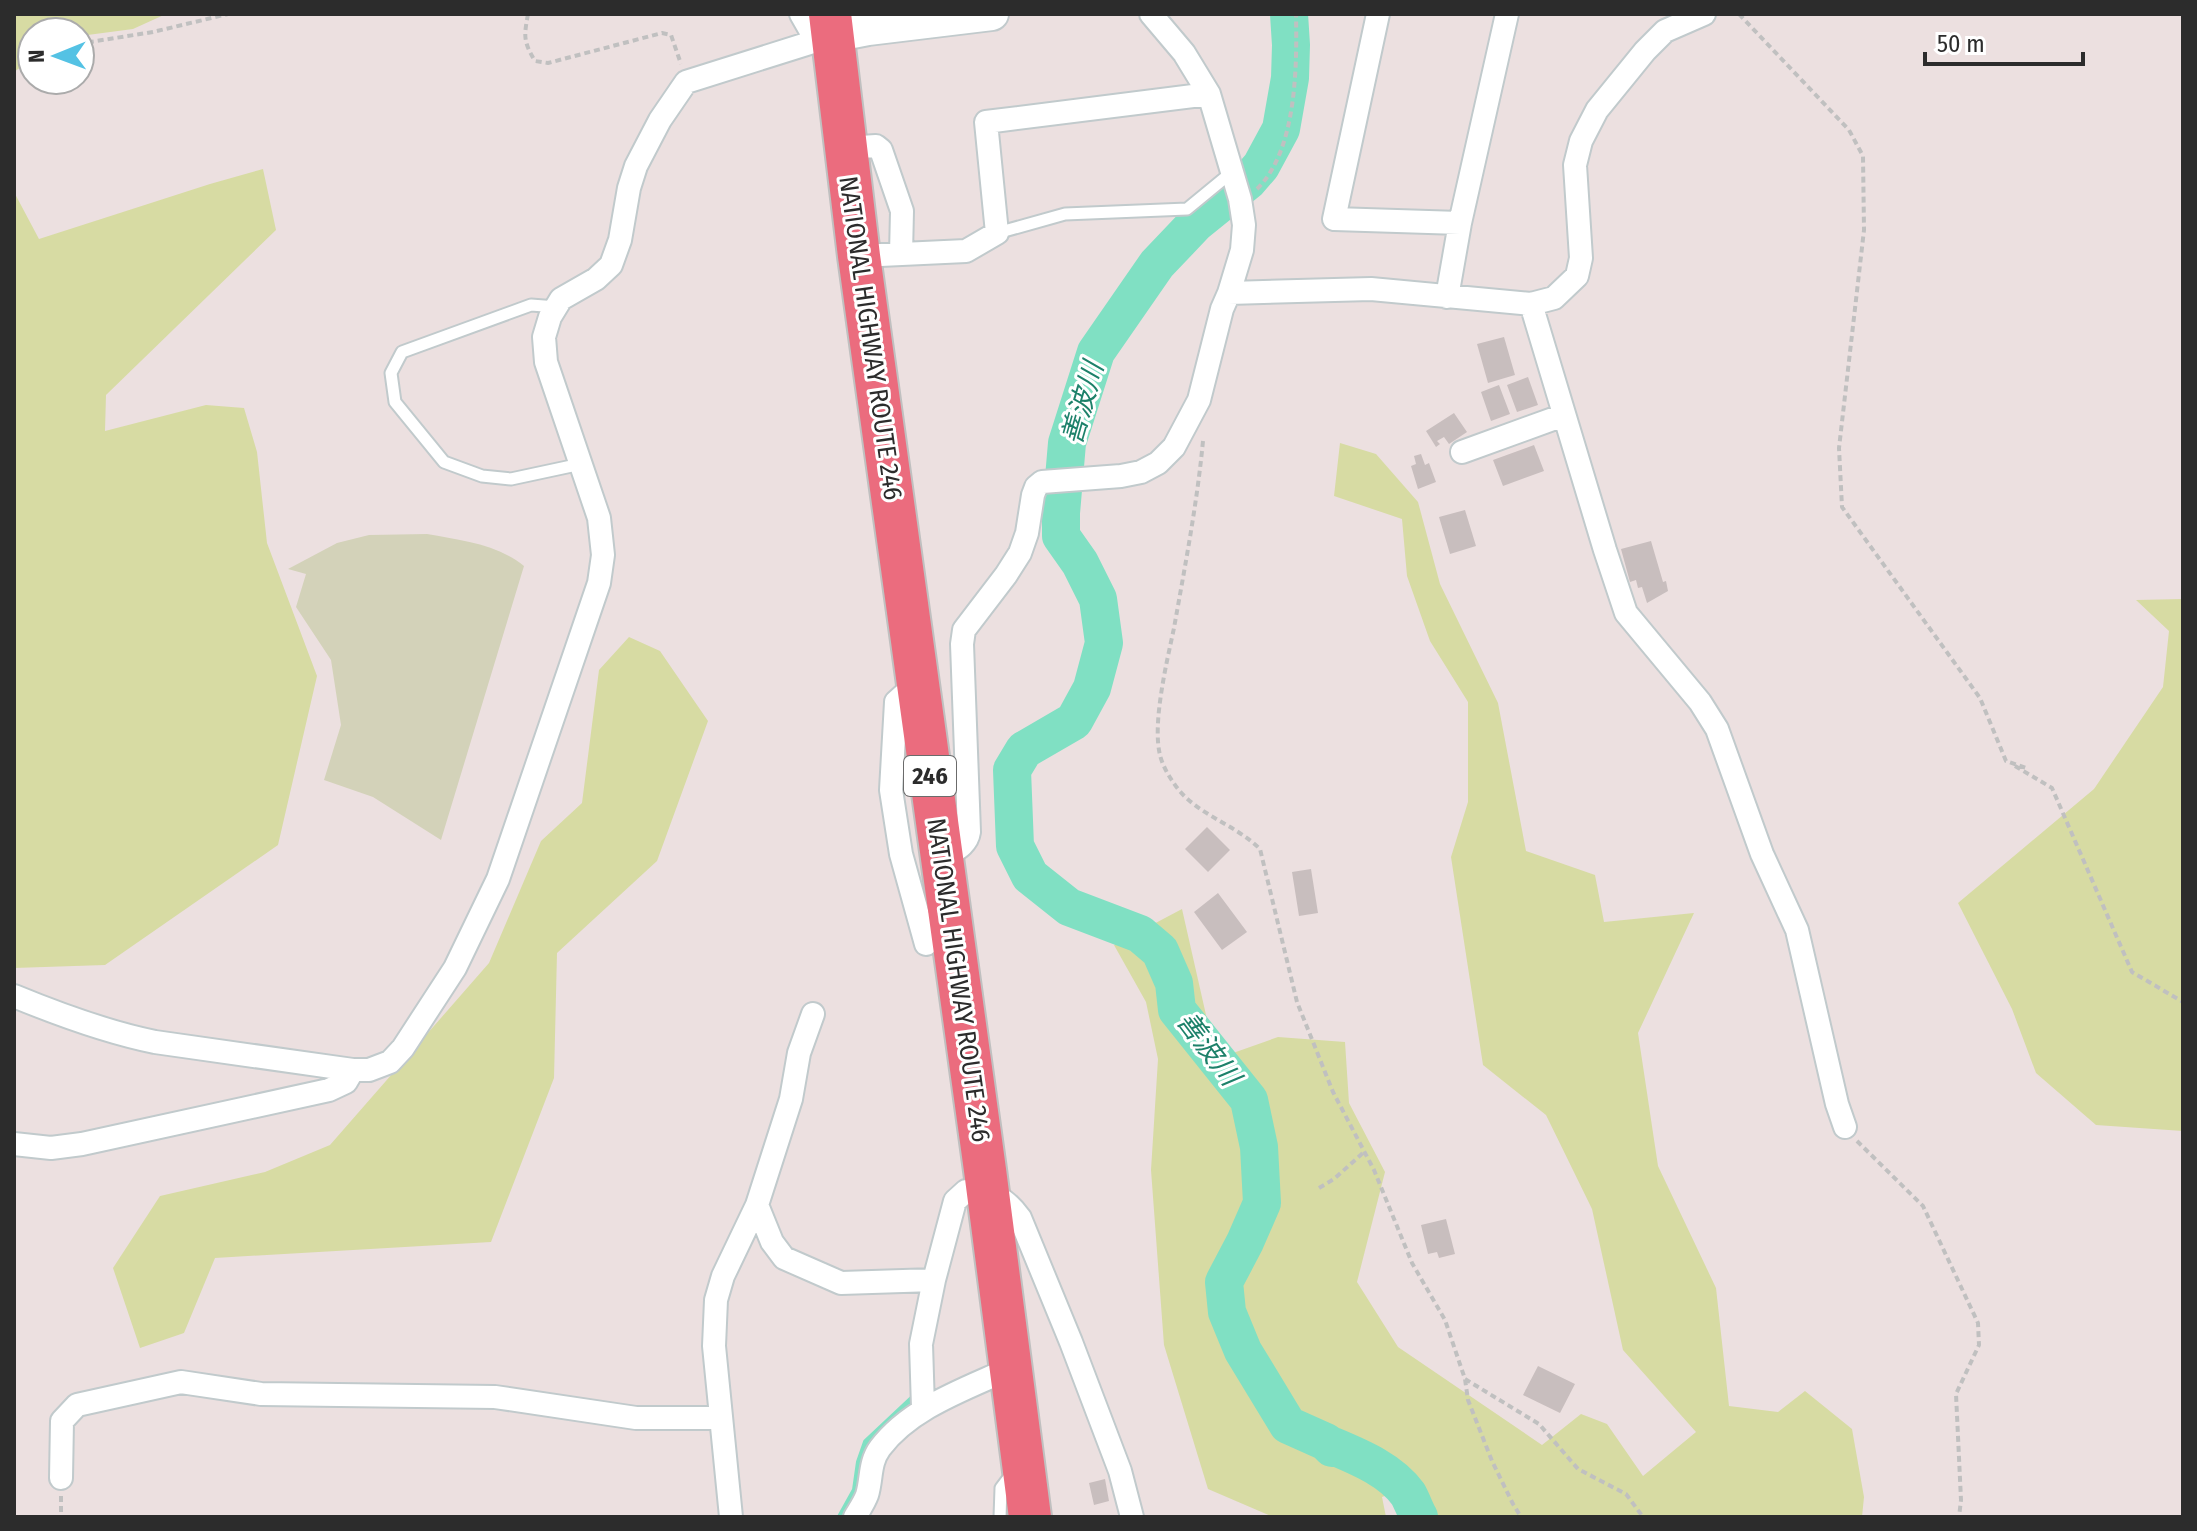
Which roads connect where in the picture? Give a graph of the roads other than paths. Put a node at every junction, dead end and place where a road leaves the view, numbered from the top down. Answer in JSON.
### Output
{"nodes":[{"id":1,"x":992,"y":14,"type":"edge"},
{"id":2,"x":1151,"y":14,"type":"edge"},
{"id":3,"x":1378,"y":14,"type":"edge"},
{"id":4,"x":1507,"y":14,"type":"edge"},
{"id":5,"x":1704,"y":14,"type":"edge"},
{"id":6,"x":818,"y":23,"type":"edge"},
{"id":7,"x":1209,"y":94,"type":"junction"},
{"id":8,"x":845,"y":148,"type":"junction"},
{"id":9,"x":1237,"y":189,"type":"junction"},
{"id":10,"x":1460,"y":223,"type":"junction"},
{"id":11,"x":997,"y":233,"type":"junction"},
{"id":12,"x":901,"y":254,"type":"junction"},
{"id":13,"x":859,"y":256,"type":"junction"},
{"id":14,"x":1229,"y":293,"type":"junction"},
{"id":15,"x":1447,"y":297,"type":"junction"},
{"id":16,"x":1531,"y":304,"type":"junction"},
{"id":17,"x":557,"y":307,"type":"junction"},
{"id":18,"x":1564,"y":415,"type":"junction"},
{"id":19,"x":1462,"y":452,"type":"dead end"},
{"id":20,"x":581,"y":464,"type":"junction"},
{"id":21,"x":917,"y":683,"type":"junction"},
{"id":22,"x":942,"y":859,"type":"junction"},
{"id":23,"x":926,"y":944,"type":"dead end"},
{"id":24,"x":14,"y":996,"type":"edge"},
{"id":25,"x":813,"y":1014,"type":"dead end"},
{"id":26,"x":353,"y":1070,"type":"junction"},
{"id":27,"x":1845,"y":1127,"type":"road end"},
{"id":28,"x":14,"y":1144,"type":"edge"},
{"id":29,"x":987,"y":1193,"type":"junction"},
{"id":30,"x":757,"y":1205,"type":"junction"},
{"id":31,"x":934,"y":1280,"type":"junction"},
{"id":32,"x":1011,"y":1368,"type":"junction"},
{"id":33,"x":923,"y":1408,"type":"junction"},
{"id":34,"x":720,"y":1418,"type":"junction"},
{"id":35,"x":1024,"y":1476,"type":"junction"},
{"id":36,"x":61,"y":1478,"type":"dead end"},
{"id":37,"x":732,"y":1513,"type":"edge"},
{"id":38,"x":855,"y":1517,"type":"edge"},
{"id":39,"x":1000,"y":1517,"type":"edge"},
{"id":40,"x":1030,"y":1517,"type":"edge"},
{"id":41,"x":1132,"y":1517,"type":"edge"}],
"edges":[{"from":1,"to":6,"type":"street"},
{"from":2,"to":7,"type":"street"},
{"from":3,"to":10,"type":"street"},
{"from":4,"to":10,"type":"street"},
{"from":5,"to":16,"type":"street"},
{"from":6,"to":8,"type":"highway","name":"NATIONAL HIGHWAY ROUTE 246","number":"246"},
{"from":6,"to":17,"type":"street"},
{"from":7,"to":9,"type":"street"},
{"from":7,"to":11,"type":"street"},
{"from":8,"to":12,"type":"street"},
{"from":8,"to":13,"type":"highway","name":"NATIONAL HIGHWAY ROUTE 246","number":"246"},
{"from":9,"to":11,"type":"lane"},
{"from":9,"to":14,"type":"street"},
{"from":10,"to":15,"type":"street"},
{"from":11,"to":12,"type":"street"},
{"from":12,"to":13,"type":"street"},
{"from":13,"to":21,"type":"highway","name":"NATIONAL HIGHWAY ROUTE 246","number":"246"},
{"from":14,"to":15,"type":"street"},
{"from":14,"to":22,"type":"street"},
{"from":15,"to":16,"type":"street"},
{"from":16,"to":18,"type":"street"},
{"from":17,"to":20,"type":"street"},
{"from":17,"to":20,"type":"lane"},
{"from":18,"to":19,"type":"street"},
{"from":18,"to":27,"type":"street"},
{"from":20,"to":26,"type":"street"},
{"from":21,"to":22,"type":"highway","name":"NATIONAL HIGHWAY ROUTE 246","number":"246"},
{"from":21,"to":23,"type":"street"},
{"from":22,"to":29,"type":"highway","name":"NATIONAL HIGHWAY ROUTE 246","number":"246"},
{"from":24,"to":26,"type":"street"},
{"from":25,"to":30,"type":"street"},
{"from":26,"to":28,"type":"street"},
{"from":29,"to":31,"type":"street"},
{"from":29,"to":32,"type":"highway","name":"NATIONAL HIGHWAY ROUTE 246","number":"246"},
{"from":29,"to":41,"type":"street"},
{"from":30,"to":31,"type":"street"},
{"from":30,"to":34,"type":"street"},
{"from":31,"to":33,"type":"street"},
{"from":32,"to":33,"type":"street"},
{"from":32,"to":35,"type":"highway","name":"NATIONAL HIGHWAY ROUTE 246","number":"246"},
{"from":33,"to":38,"type":"street"},
{"from":34,"to":36,"type":"street"},
{"from":34,"to":37,"type":"street"},
{"from":35,"to":39,"type":"lane"},
{"from":35,"to":40,"type":"highway","name":"NATIONAL HIGHWAY ROUTE 246","number":"246"}]}
